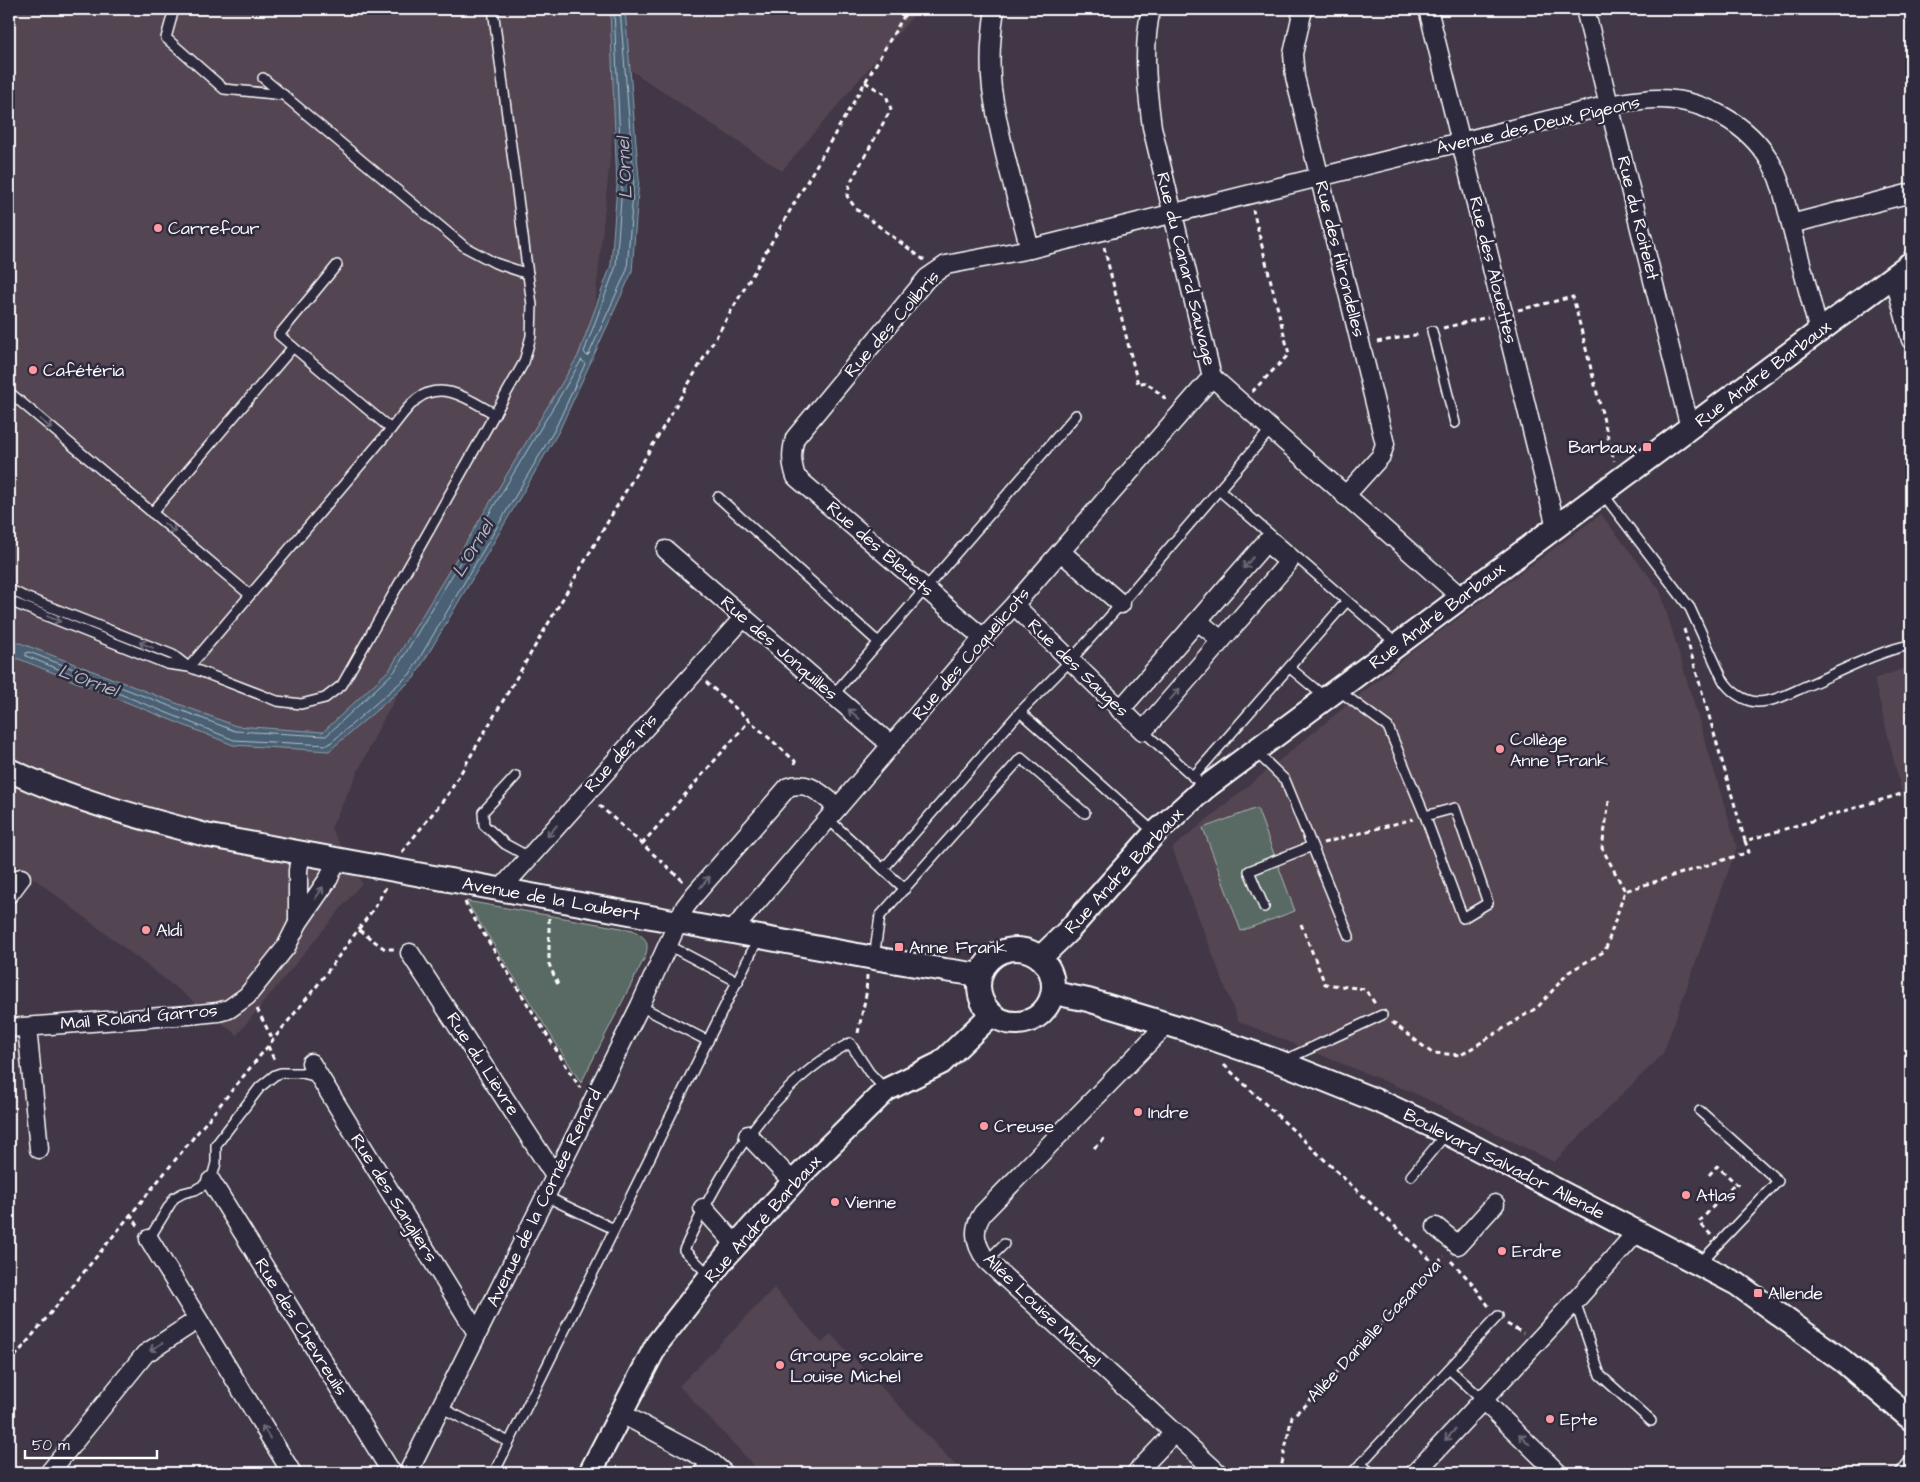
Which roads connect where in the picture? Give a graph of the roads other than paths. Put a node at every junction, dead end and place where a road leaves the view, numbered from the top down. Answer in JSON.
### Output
{"nodes":[{"id":1,"x":174,"y":9,"type":"edge"},
{"id":2,"x":493,"y":9,"type":"edge"},
{"id":3,"x":995,"y":9,"type":"edge"},
{"id":4,"x":1151,"y":9,"type":"edge"},
{"id":5,"x":1302,"y":9,"type":"edge"},
{"id":6,"x":1585,"y":9,"type":"edge"},
{"id":7,"x":1429,"y":13,"type":"dead end"},
{"id":8,"x":263,"y":78,"type":"dead end"},
{"id":9,"x":284,"y":95,"type":"junction"},
{"id":10,"x":1609,"y":105,"type":"junction"},
{"id":11,"x":1461,"y":142,"type":"junction"},
{"id":12,"x":1320,"y":177,"type":"junction"},
{"id":13,"x":1911,"y":193,"type":"edge"},
{"id":14,"x":1173,"y":214,"type":"junction"},
{"id":15,"x":1791,"y":224,"type":"junction"},
{"id":16,"x":1100,"y":232,"type":"joint"},
{"id":17,"x":1030,"y":249,"type":"junction"},
{"id":18,"x":337,"y":265,"type":"dead end"},
{"id":19,"x":1903,"y":269,"type":"edge"},
{"id":20,"x":528,"y":274,"type":"junction"},
{"id":21,"x":1432,"y":331,"type":"dead end"},
{"id":22,"x":1819,"y":332,"type":"junction"},
{"id":23,"x":1911,"y":340,"type":"edge"},
{"id":24,"x":293,"y":347,"type":"junction"},
{"id":25,"x":1212,"y":377,"type":"junction"},
{"id":26,"x":9,"y":392,"type":"edge"},
{"id":27,"x":495,"y":414,"type":"junction"},
{"id":28,"x":1076,"y":415,"type":"dead end"},
{"id":29,"x":1455,"y":423,"type":"dead end"},
{"id":30,"x":1690,"y":428,"type":"junction"},
{"id":31,"x":391,"y":429,"type":"junction"},
{"id":32,"x":1271,"y":429,"type":"junction"},
{"id":33,"x":791,"y":453,"type":"joint"},
{"id":34,"x":1219,"y":490,"type":"junction"},
{"id":35,"x":1602,"y":494,"type":"junction"},
{"id":36,"x":1345,"y":496,"type":"junction"},
{"id":37,"x":718,"y":497,"type":"dead end"},
{"id":38,"x":152,"y":513,"type":"junction"},
{"id":39,"x":1556,"y":528,"type":"junction"},
{"id":40,"x":666,"y":550,"type":"dead end"},
{"id":41,"x":1061,"y":552,"type":"junction"},
{"id":42,"x":926,"y":588,"type":"junction"},
{"id":43,"x":9,"y":589,"type":"edge"},
{"id":44,"x":250,"y":595,"type":"junction"},
{"id":45,"x":1462,"y":598,"type":"junction"},
{"id":46,"x":9,"y":601,"type":"edge"},
{"id":47,"x":1347,"y":601,"type":"junction"},
{"id":48,"x":1121,"y":604,"type":"junction"},
{"id":49,"x":1014,"y":605,"type":"junction"},
{"id":50,"x":744,"y":618,"type":"junction"},
{"id":51,"x":1198,"y":621,"type":"junction"},
{"id":52,"x":983,"y":638,"type":"junction"},
{"id":53,"x":1221,"y":640,"type":"junction"},
{"id":54,"x":878,"y":642,"type":"junction"},
{"id":55,"x":1398,"y":645,"type":"junction"},
{"id":56,"x":1911,"y":645,"type":"edge"},
{"id":57,"x":1071,"y":660,"type":"junction"},
{"id":58,"x":189,"y":667,"type":"junction"},
{"id":59,"x":1290,"y":668,"type":"junction"},
{"id":60,"x":833,"y":694,"type":"junction"},
{"id":61,"x":1332,"y":694,"type":"junction"},
{"id":62,"x":1120,"y":710,"type":"junction"},
{"id":63,"x":1020,"y":712,"type":"junction"},
{"id":64,"x":1142,"y":731,"type":"junction"},
{"id":65,"x":891,"y":745,"type":"junction"},
{"id":66,"x":1255,"y":751,"type":"junction"},
{"id":67,"x":9,"y":754,"type":"edge"},
{"id":68,"x":9,"y":770,"type":"edge"},
{"id":69,"x":516,"y":776,"type":"dead end"},
{"id":70,"x":1199,"y":782,"type":"junction"},
{"id":71,"x":124,"y":811,"type":"junction"},
{"id":72,"x":833,"y":813,"type":"junction"},
{"id":73,"x":1086,"y":813,"type":"dead end"},
{"id":74,"x":1425,"y":816,"type":"junction"},
{"id":75,"x":1155,"y":833,"type":"junction"},
{"id":76,"x":1312,"y":846,"type":"junction"},
{"id":77,"x":301,"y":853,"type":"junction"},
{"id":78,"x":529,"y":857,"type":"junction"},
{"id":79,"x":336,"y":860,"type":"junction"},
{"id":80,"x":883,"y":869,"type":"junction"},
{"id":81,"x":21,"y":878,"type":"dead end"},
{"id":82,"x":905,"y":889,"type":"junction"},
{"id":83,"x":500,"y":890,"type":"junction"},
{"id":84,"x":9,"y":894,"type":"edge"},
{"id":85,"x":1264,"y":908,"type":"dead end"},
{"id":86,"x":678,"y":922,"type":"junction"},
{"id":87,"x":298,"y":923,"type":"junction"},
{"id":88,"x":730,"y":932,"type":"junction"},
{"id":89,"x":1349,"y":936,"type":"dead end"},
{"id":90,"x":759,"y":937,"type":"junction"},
{"id":91,"x":668,"y":945,"type":"junction"},
{"id":92,"x":410,"y":953,"type":"road end"},
{"id":93,"x":1041,"y":958,"type":"junction"},
{"id":94,"x":871,"y":965,"type":"junction"},
{"id":95,"x":980,"y":974,"type":"junction"},
{"id":96,"x":738,"y":982,"type":"junction"},
{"id":97,"x":1054,"y":993,"type":"junction"},
{"id":98,"x":640,"y":1006,"type":"junction"},
{"id":99,"x":991,"y":1014,"type":"junction"},
{"id":100,"x":1382,"y":1015,"type":"road end"},
{"id":101,"x":1166,"y":1025,"type":"junction"},
{"id":102,"x":27,"y":1027,"type":"junction"},
{"id":103,"x":9,"y":1028,"type":"edge"},
{"id":104,"x":708,"y":1041,"type":"junction"},
{"id":105,"x":1280,"y":1062,"type":"junction"},
{"id":106,"x":316,"y":1070,"type":"joint"},
{"id":107,"x":886,"y":1090,"type":"junction"},
{"id":108,"x":1700,"y":1111,"type":"dead end"},
{"id":109,"x":1447,"y":1133,"type":"junction"},
{"id":110,"x":748,"y":1135,"type":"junction"},
{"id":111,"x":39,"y":1149,"type":"dead end"},
{"id":112,"x":555,"y":1176,"type":"junction"},
{"id":113,"x":1411,"y":1176,"type":"dead end"},
{"id":114,"x":211,"y":1181,"type":"junction"},
{"id":115,"x":793,"y":1182,"type":"junction"},
{"id":116,"x":545,"y":1196,"type":"junction"},
{"id":117,"x":1496,"y":1204,"type":"dead end"},
{"id":118,"x":703,"y":1208,"type":"junction"},
{"id":119,"x":1436,"y":1227,"type":"dead end"},
{"id":120,"x":614,"y":1229,"type":"junction"},
{"id":121,"x":1637,"y":1232,"type":"junction"},
{"id":122,"x":149,"y":1239,"type":"joint"},
{"id":123,"x":1004,"y":1244,"type":"dead end"},
{"id":124,"x":736,"y":1245,"type":"junction"},
{"id":125,"x":987,"y":1261,"type":"junction"},
{"id":126,"x":1700,"y":1264,"type":"junction"},
{"id":127,"x":710,"y":1277,"type":"junction"},
{"id":128,"x":1575,"y":1301,"type":"junction"},
{"id":129,"x":1498,"y":1316,"type":"road end"},
{"id":130,"x":197,"y":1320,"type":"junction"},
{"id":131,"x":477,"y":1333,"type":"junction"},
{"id":132,"x":1449,"y":1369,"type":"junction"},
{"id":133,"x":1483,"y":1400,"type":"junction"},
{"id":134,"x":440,"y":1408,"type":"junction"},
{"id":135,"x":620,"y":1413,"type":"junction"},
{"id":136,"x":1911,"y":1419,"type":"edge"},
{"id":137,"x":1651,"y":1421,"type":"dead end"},
{"id":138,"x":1174,"y":1433,"type":"junction"},
{"id":139,"x":509,"y":1442,"type":"junction"},
{"id":140,"x":1911,"y":1459,"type":"edge"},
{"id":141,"x":710,"y":1461,"type":"junction"},
{"id":142,"x":1361,"y":1464,"type":"junction"},
{"id":143,"x":1556,"y":1472,"type":"edge"},
{"id":144,"x":49,"y":1473,"type":"edge"},
{"id":145,"x":292,"y":1473,"type":"edge"},
{"id":146,"x":392,"y":1473,"type":"edge"},
{"id":147,"x":408,"y":1473,"type":"edge"},
{"id":148,"x":494,"y":1473,"type":"edge"},
{"id":149,"x":590,"y":1473,"type":"edge"},
{"id":150,"x":696,"y":1473,"type":"edge"},
{"id":151,"x":724,"y":1473,"type":"edge"},
{"id":152,"x":1136,"y":1473,"type":"edge"},
{"id":153,"x":1218,"y":1473,"type":"edge"},
{"id":154,"x":1352,"y":1473,"type":"edge"},
{"id":155,"x":1371,"y":1473,"type":"edge"},
{"id":156,"x":1414,"y":1473,"type":"edge"},
{"id":157,"x":1900,"y":1473,"type":"edge"}],
"edges":[{"from":1,"to":9,"type":"lane"},
{"from":2,"to":20,"type":"lane"},
{"from":3,"to":17,"type":"street"},
{"from":4,"to":14,"type":"street","name":"Rue du Canard Sauvage"},
{"from":5,"to":12,"type":"street","name":"Rue des Hirondelles"},
{"from":6,"to":10,"type":"street","name":"Rue du Roitelet"},
{"from":7,"to":11,"type":"street","name":"Rue des Alouettes"},
{"from":8,"to":9,"type":"lane"},
{"from":9,"to":20,"type":"lane"},
{"from":10,"to":11,"type":"street","name":"Avenue des Deux Pigeons"},
{"from":10,"to":15,"type":"street","name":"Avenue des Deux Pigeons"},
{"from":10,"to":30,"type":"street","name":"Rue du Roitelet"},
{"from":11,"to":12,"type":"street","name":"Avenue des Deux Pigeons"},
{"from":11,"to":39,"type":"street","name":"Rue des Alouettes"},
{"from":12,"to":14,"type":"street","name":"Avenue des Deux Pigeons"},
{"from":12,"to":36,"type":"street","name":"Rue des Hirondelles"},
{"from":13,"to":15,"type":"street"},
{"from":14,"to":16,"type":"street","name":"Avenue des Deux Pigeons"},
{"from":14,"to":25,"type":"street","name":"Rue du Canard Sauvage"},
{"from":15,"to":22,"type":"street","name":"Avenue des Deux Pigeons"},
{"from":16,"to":17,"type":"street","name":"Rue des Colibris"},
{"from":17,"to":33,"type":"street","name":"Rue des Colibris"},
{"from":18,"to":24,"type":"lane"},
{"from":19,"to":22,"type":"street","name":"Rue André Barbaux"},
{"from":19,"to":23,"type":"street"},
{"from":20,"to":27,"type":"lane"},
{"from":21,"to":29,"type":"lane"},
{"from":22,"to":30,"type":"street","name":"Rue André Barbaux"},
{"from":24,"to":31,"type":"lane"},
{"from":24,"to":38,"type":"lane"},
{"from":25,"to":32,"type":"street","name":"Rue du Canard Sauvage"},
{"from":25,"to":41,"type":"street","name":"Rue des Coquelicots"},
{"from":26,"to":38,"type":"lane","one_way":true},
{"from":27,"to":31,"type":"lane"},
{"from":27,"to":58,"type":"lane"},
{"from":28,"to":42,"type":"lane"},
{"from":30,"to":35,"type":"street","name":"Rue André Barbaux"},
{"from":31,"to":44,"type":"lane"},
{"from":32,"to":34,"type":"lane"},
{"from":32,"to":36,"type":"street","name":"Rue du Canard Sauvage"},
{"from":33,"to":42,"type":"street","name":"Rue des Bleuets"},
{"from":34,"to":47,"type":"lane"},
{"from":34,"to":48,"type":"lane"},
{"from":35,"to":39,"type":"street","name":"Rue André Barbaux"},
{"from":35,"to":56,"type":"lane"},
{"from":36,"to":45,"type":"street","name":"Rue du Canard Sauvage"},
{"from":37,"to":54,"type":"lane"},
{"from":38,"to":44,"type":"lane","one_way":true},
{"from":39,"to":45,"type":"street","name":"Rue André Barbaux"},
{"from":40,"to":50,"type":"street","name":"Rue des Jonquilles"},
{"from":41,"to":48,"type":"street"},
{"from":41,"to":49,"type":"street","name":"Rue des Coquelicots"},
{"from":42,"to":52,"type":"street","name":"Rue des Bleuets"},
{"from":42,"to":54,"type":"lane"},
{"from":58,"to":43,"type":"lane","one_way":true},
{"from":44,"to":58,"type":"lane"},
{"from":45,"to":55,"type":"street","name":"Rue André Barbaux"},
{"from":46,"to":58,"type":"lane","one_way":true},
{"from":47,"to":55,"type":"lane"},
{"from":47,"to":59,"type":"lane"},
{"from":48,"to":57,"type":"lane"},
{"from":49,"to":52,"type":"street","name":"Rue des Coquelicots"},
{"from":49,"to":57,"type":"street","name":"Rue des Sauges"},
{"from":50,"to":60,"type":"street","name":"Rue des Jonquilles"},
{"from":50,"to":78,"type":"street","name":"Rue des Iris","one_way":true},
{"from":51,"to":53,"type":"street"},
{"from":53,"to":51,"type":"street","one_way":true},
{"from":51,"to":62,"type":"street"},
{"from":52,"to":65,"type":"street","name":"Rue des Coquelicots"},
{"from":64,"to":53,"type":"street","one_way":true},
{"from":54,"to":60,"type":"lane"},
{"from":55,"to":61,"type":"street","name":"Rue André Barbaux"},
{"from":57,"to":62,"type":"street","name":"Rue des Sauges"},
{"from":57,"to":63,"type":"lane"},
{"from":59,"to":61,"type":"lane"},
{"from":59,"to":70,"type":"lane"},
{"from":65,"to":60,"type":"street","name":"Rue des Jonquilles","one_way":true},
{"from":61,"to":66,"type":"street","name":"Rue André Barbaux"},
{"from":61,"to":74,"type":"lane"},
{"from":62,"to":64,"type":"street","name":"Rue des Sauges"},
{"from":63,"to":75,"type":"lane"},
{"from":63,"to":80,"type":"lane"},
{"from":64,"to":70,"type":"lane"},
{"from":65,"to":72,"type":"street","name":"Rue des Coquelicots"},
{"from":66,"to":70,"type":"street","name":"Rue André Barbaux"},
{"from":66,"to":76,"type":"lane"},
{"from":67,"to":71,"type":"street","name":"Avenue de la Loubert"},
{"from":68,"to":71,"type":"street","name":"Avenue de la Loubert"},
{"from":69,"to":78,"type":"lane"},
{"from":70,"to":75,"type":"street","name":"Rue André Barbaux"},
{"from":71,"to":77,"type":"street","name":"Avenue de la Loubert"},
{"from":72,"to":80,"type":"lane"},
{"from":86,"to":72,"type":"street","name":"Avenue de la Cornée Renard","one_way":true},
{"from":72,"to":88,"type":"street","name":"Rue des Coquelicots"},
{"from":73,"to":82,"type":"lane"},
{"from":74,"to":74,"type":"lane"},
{"from":75,"to":93,"type":"street","name":"Rue André Barbaux"},
{"from":76,"to":85,"type":"lane"},
{"from":76,"to":89,"type":"lane"},
{"from":77,"to":79,"type":"street","name":"Avenue de la Loubert"},
{"from":77,"to":87,"type":"street","name":"Mail Roland Garros"},
{"from":78,"to":83,"type":"street","name":"Rue des Iris"},
{"from":79,"to":83,"type":"street","name":"Avenue de la Loubert"},
{"from":87,"to":79,"type":"street","name":"Mail Roland Garros","one_way":true},
{"from":80,"to":82,"type":"lane"},
{"from":81,"to":84,"type":"street"},
{"from":82,"to":94,"type":"lane"},
{"from":83,"to":86,"type":"street","name":"Avenue de la Loubert"},
{"from":86,"to":88,"type":"street","name":"Avenue de la Loubert"},
{"from":86,"to":91,"type":"street","name":"Avenue de la Cornée Renard"},
{"from":87,"to":102,"type":"street","name":"Mail Roland Garros"},
{"from":88,"to":90,"type":"street","name":"Avenue de la Loubert"},
{"from":90,"to":94,"type":"street","name":"Avenue de la Loubert"},
{"from":90,"to":96,"type":"lane"},
{"from":91,"to":96,"type":"lane"},
{"from":91,"to":98,"type":"street","name":"Avenue de la Cornée Renard"},
{"from":92,"to":112,"type":"street","name":"Rue du Lièvre"},
{"from":93,"to":95,"type":"street"},
{"from":93,"to":97,"type":"street"},
{"from":94,"to":95,"type":"street","name":"Avenue de la Loubert"},
{"from":95,"to":99,"type":"street"},
{"from":96,"to":104,"type":"lane"},
{"from":97,"to":99,"type":"street"},
{"from":97,"to":101,"type":"street","name":"Boulevard Salvador Allende"},
{"from":98,"to":104,"type":"lane"},
{"from":98,"to":112,"type":"street","name":"Avenue de la Cornée Renard"},
{"from":99,"to":107,"type":"street","name":"Rue André Barbaux"},
{"from":100,"to":105,"type":"lane"},
{"from":101,"to":105,"type":"street","name":"Boulevard Salvador Allende"},
{"from":101,"to":125,"type":"street","name":"Allée Louise Michel"},
{"from":102,"to":103,"type":"street","name":"Mail Roland Garros"},
{"from":102,"to":111,"type":"street"},
{"from":104,"to":120,"type":"lane"},
{"from":105,"to":109,"type":"street","name":"Boulevard Salvador Allende"},
{"from":106,"to":114,"type":"lane"},
{"from":106,"to":131,"type":"street","name":"Rue des Sangliers"},
{"from":107,"to":110,"type":"lane"},
{"from":107,"to":115,"type":"street","name":"Rue André Barbaux"},
{"from":108,"to":126,"type":"lane"},
{"from":109,"to":113,"type":"lane"},
{"from":109,"to":121,"type":"street","name":"Boulevard Salvador Allende"},
{"from":110,"to":115,"type":"street"},
{"from":110,"to":118,"type":"lane"},
{"from":112,"to":116,"type":"street","name":"Avenue de la Cornée Renard"},
{"from":114,"to":122,"type":"lane"},
{"from":114,"to":146,"type":"street","name":"Rue des Chevreuils"},
{"from":115,"to":124,"type":"street","name":"Rue André Barbaux"},
{"from":116,"to":120,"type":"lane"},
{"from":116,"to":131,"type":"street","name":"Avenue de la Cornée Renard"},
{"from":117,"to":119,"type":"street"},
{"from":118,"to":124,"type":"street"},
{"from":118,"to":127,"type":"lane"},
{"from":120,"to":139,"type":"lane"},
{"from":121,"to":126,"type":"street","name":"Boulevard Salvador Allende"},
{"from":121,"to":128,"type":"street"},
{"from":122,"to":130,"type":"street"},
{"from":123,"to":125,"type":"lane"},
{"from":124,"to":127,"type":"street","name":"Rue André Barbaux"},
{"from":125,"to":138,"type":"street","name":"Allée Louise Michel"},
{"from":126,"to":136,"type":"street","name":"Boulevard Salvador Allende"},
{"from":127,"to":135,"type":"street","name":"Rue André Barbaux"},
{"from":128,"to":133,"type":"street"},
{"from":128,"to":137,"type":"lane"},
{"from":129,"to":132,"type":"lane"},
{"from":130,"to":144,"type":"street","one_way":true},
{"from":145,"to":130,"type":"street","one_way":true},
{"from":131,"to":134,"type":"street","name":"Avenue de la Cornée Renard"},
{"from":132,"to":133,"type":"lane"},
{"from":132,"to":142,"type":"lane"},
{"from":143,"to":133,"type":"street","one_way":true},
{"from":133,"to":156,"type":"street","one_way":true},
{"from":134,"to":139,"type":"lane"},
{"from":134,"to":147,"type":"street","name":"Avenue de la Cornée Renard"},
{"from":135,"to":141,"type":"street"},
{"from":135,"to":149,"type":"street","name":"Rue André Barbaux"},
{"from":138,"to":152,"type":"street"},
{"from":138,"to":153,"type":"street","name":"Allée Louise Michel"},
{"from":139,"to":148,"type":"lane"},
{"from":140,"to":157,"type":"lane"},
{"from":141,"to":150,"type":"lane"},
{"from":141,"to":151,"type":"street"},
{"from":142,"to":154,"type":"lane"},
{"from":142,"to":155,"type":"lane"}]}
